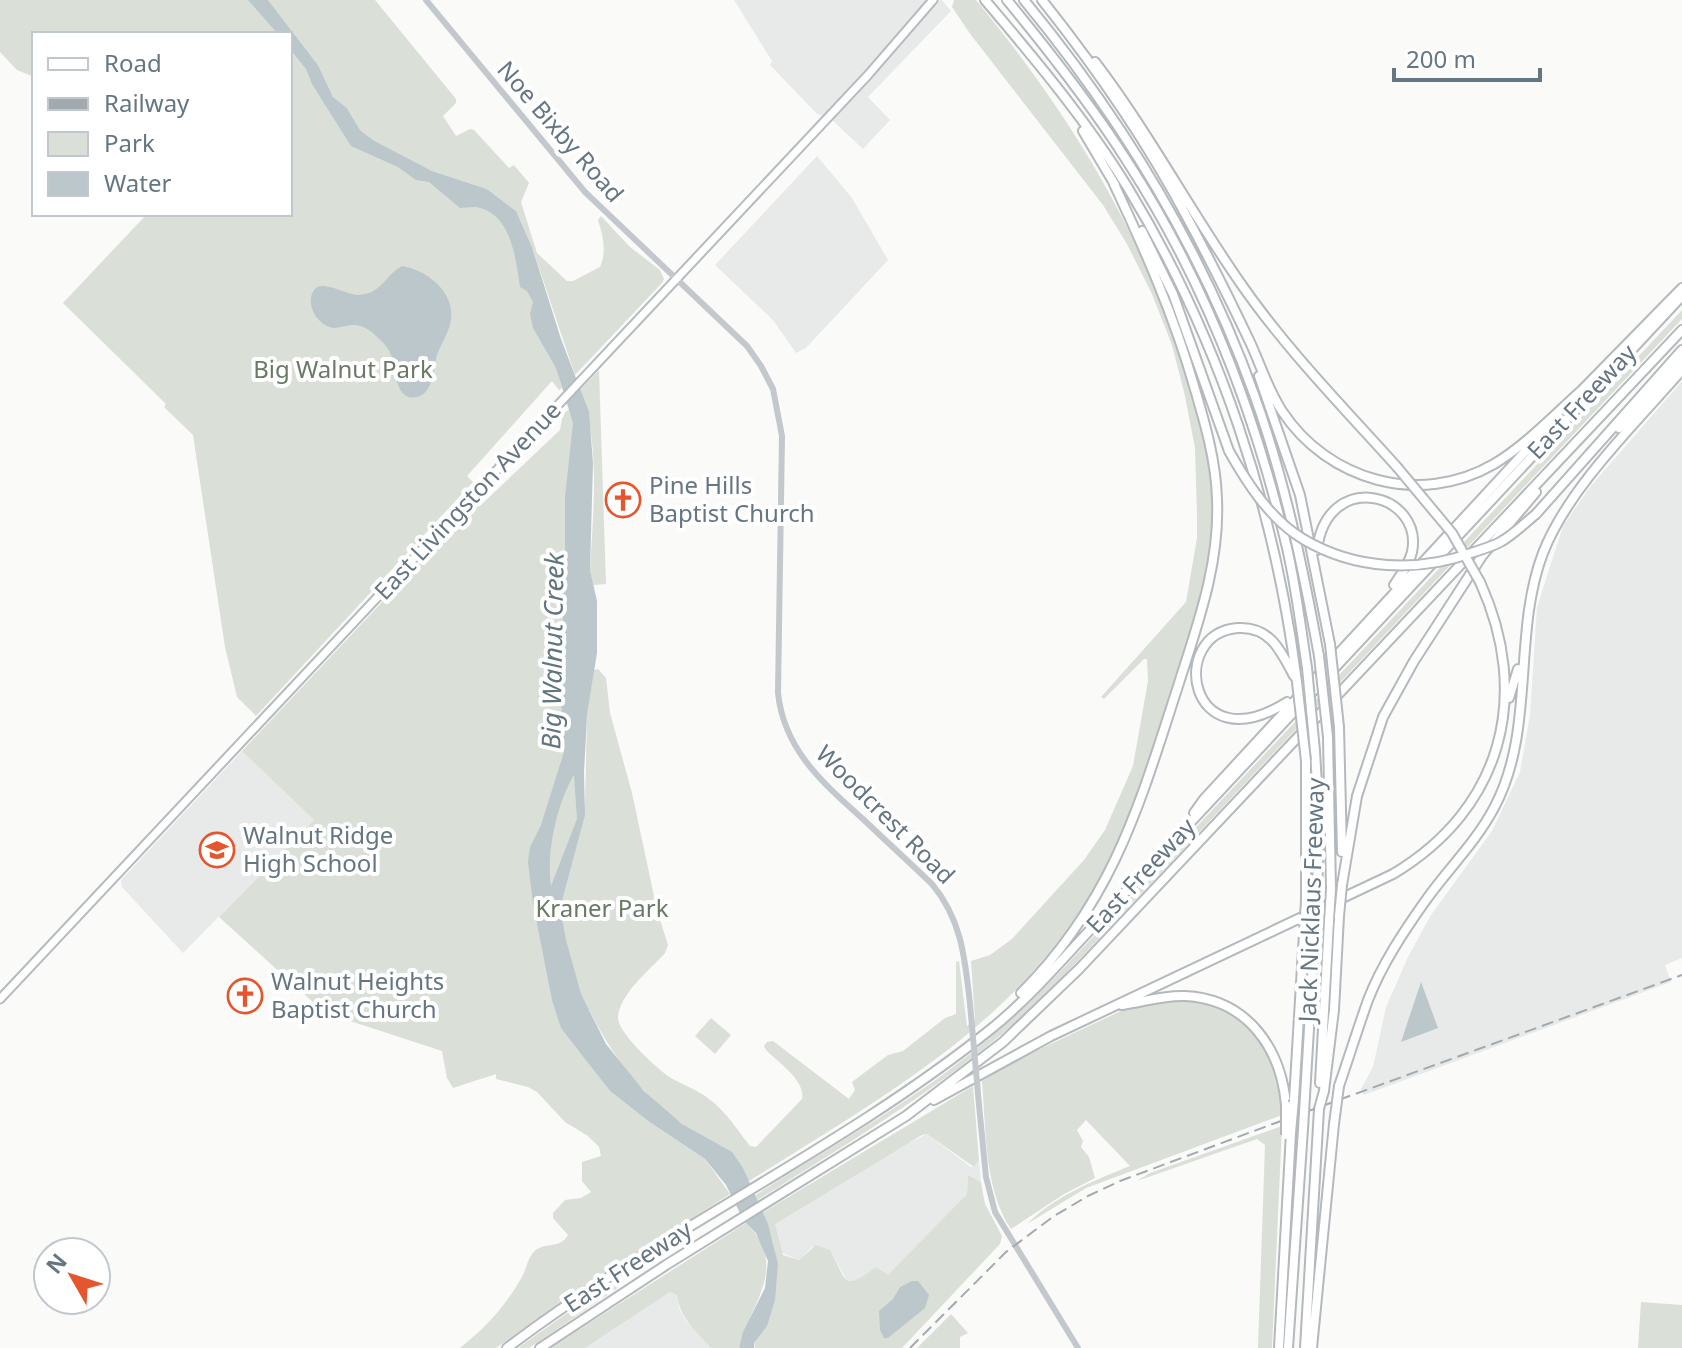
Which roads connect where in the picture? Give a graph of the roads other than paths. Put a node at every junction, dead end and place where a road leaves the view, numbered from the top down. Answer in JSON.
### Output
{"nodes":[{"id":1,"x":426,"y":0,"type":"edge"},
{"id":2,"x":933,"y":0,"type":"edge"},
{"id":3,"x":985,"y":0,"type":"edge"},
{"id":4,"x":1007,"y":0,"type":"edge"},
{"id":5,"x":1024,"y":0,"type":"edge"},
{"id":6,"x":1042,"y":0,"type":"edge"},
{"id":7,"x":1055,"y":17,"type":"junction"},
{"id":8,"x":1067,"y":103,"type":"junction"},
{"id":9,"x":1114,"y":184,"type":"junction"},
{"id":10,"x":676,"y":278,"type":"junction"},
{"id":11,"x":1682,"y":288,"type":"edge"},
{"id":12,"x":1682,"y":296,"type":"edge"},
{"id":13,"x":1240,"y":322,"type":"junction"},
{"id":14,"x":1682,"y":330,"type":"edge"},
{"id":15,"x":1682,"y":350,"type":"edge"},
{"id":16,"x":1682,"y":360,"type":"edge"},
{"id":17,"x":1682,"y":370,"type":"edge"},
{"id":18,"x":1582,"y":390,"type":"junction"},
{"id":19,"x":1602,"y":441,"type":"junction"},
{"id":20,"x":1577,"y":442,"type":"junction"},
{"id":21,"x":1318,"y":581,"type":"junction"},
{"id":22,"x":1372,"y":614,"type":"junction"},
{"id":23,"x":1523,"y":652,"type":"junction"},
{"id":24,"x":1297,"y":682,"type":"junction"},
{"id":25,"x":1297,"y":695,"type":"junction"},
{"id":26,"x":1504,"y":714,"type":"junction"},
{"id":27,"x":1177,"y":837,"type":"junction"},
{"id":28,"x":1342,"y":885,"type":"junction"},
{"id":29,"x":0,"y":999,"type":"edge"},
{"id":30,"x":1114,"y":1006,"type":"junction"},
{"id":31,"x":947,"y":1062,"type":"junction"},
{"id":32,"x":1322,"y":1091,"type":"junction"},
{"id":33,"x":1290,"y":1103,"type":"junction"},
{"id":34,"x":906,"y":1116,"type":"junction"},
{"id":35,"x":507,"y":1348,"type":"edge"},
{"id":36,"x":540,"y":1348,"type":"edge"},
{"id":37,"x":1078,"y":1348,"type":"edge"},
{"id":38,"x":1279,"y":1348,"type":"edge"},
{"id":39,"x":1288,"y":1348,"type":"edge"},
{"id":40,"x":1305,"y":1348,"type":"edge"},
{"id":41,"x":1312,"y":1348,"type":"edge"}],
"edges":[{"from":1,"to":10,"type":"street","name":"Noe Bixby Road"},
{"from":2,"to":10,"type":"main road","name":"East Livingston Avenue"},
{"from":3,"to":8,"type":"highway"},
{"from":4,"to":39,"type":"highway","name":"Jack Nicklaus Freeway","bridge":true},
{"from":5,"to":32,"type":"highway","name":"Jack Nicklaus Freeway","bridge":true},
{"from":6,"to":7,"type":"highway"},
{"from":7,"to":13,"type":"highway"},
{"from":7,"to":26,"type":"highway","bridge":true},
{"from":8,"to":9,"type":"highway"},
{"from":8,"to":24,"type":"highway"},
{"from":9,"to":19,"type":"highway","bridge":true},
{"from":9,"to":31,"type":"highway"},
{"from":10,"to":29,"type":"main road","name":"East Livingston Avenue"},
{"from":10,"to":37,"type":"street","name":"Woodcrest Road","bridge":true},
{"from":11,"to":18,"type":"highway"},
{"from":12,"to":27,"type":"highway","name":"East Freeway"},
{"from":13,"to":18,"type":"highway"},
{"from":13,"to":21,"type":"highway"},
{"from":14,"to":20,"type":"highway","name":"East Freeway"},
{"from":15,"to":19,"type":"highway"},
{"from":16,"to":19,"type":"highway"},
{"from":17,"to":23,"type":"highway"},
{"from":18,"to":22,"type":"highway"},
{"from":20,"to":28,"type":"highway"},
{"from":20,"to":34,"type":"highway","name":"East Freeway"},
{"from":21,"to":22,"type":"highway"},
{"from":21,"to":28,"type":"highway","bridge":true},
{"from":22,"to":25,"type":"highway"},
{"from":23,"to":26,"type":"highway"},
{"from":23,"to":41,"type":"highway","bridge":true},
{"from":24,"to":25,"type":"highway"},
{"from":24,"to":33,"type":"highway","bridge":true},
{"from":25,"to":27,"type":"highway"},
{"from":26,"to":30,"type":"highway"},
{"from":27,"to":31,"type":"highway","name":"East Freeway"},
{"from":28,"to":32,"type":"highway","bridge":true},
{"from":30,"to":33,"type":"highway"},
{"from":30,"to":34,"type":"highway"},
{"from":31,"to":35,"type":"highway","name":"East Freeway"},
{"from":32,"to":40,"type":"highway","name":"Jack Nicklaus Freeway","bridge":true},
{"from":33,"to":38,"type":"highway","bridge":true},
{"from":34,"to":36,"type":"highway","name":"East Freeway"}]}
